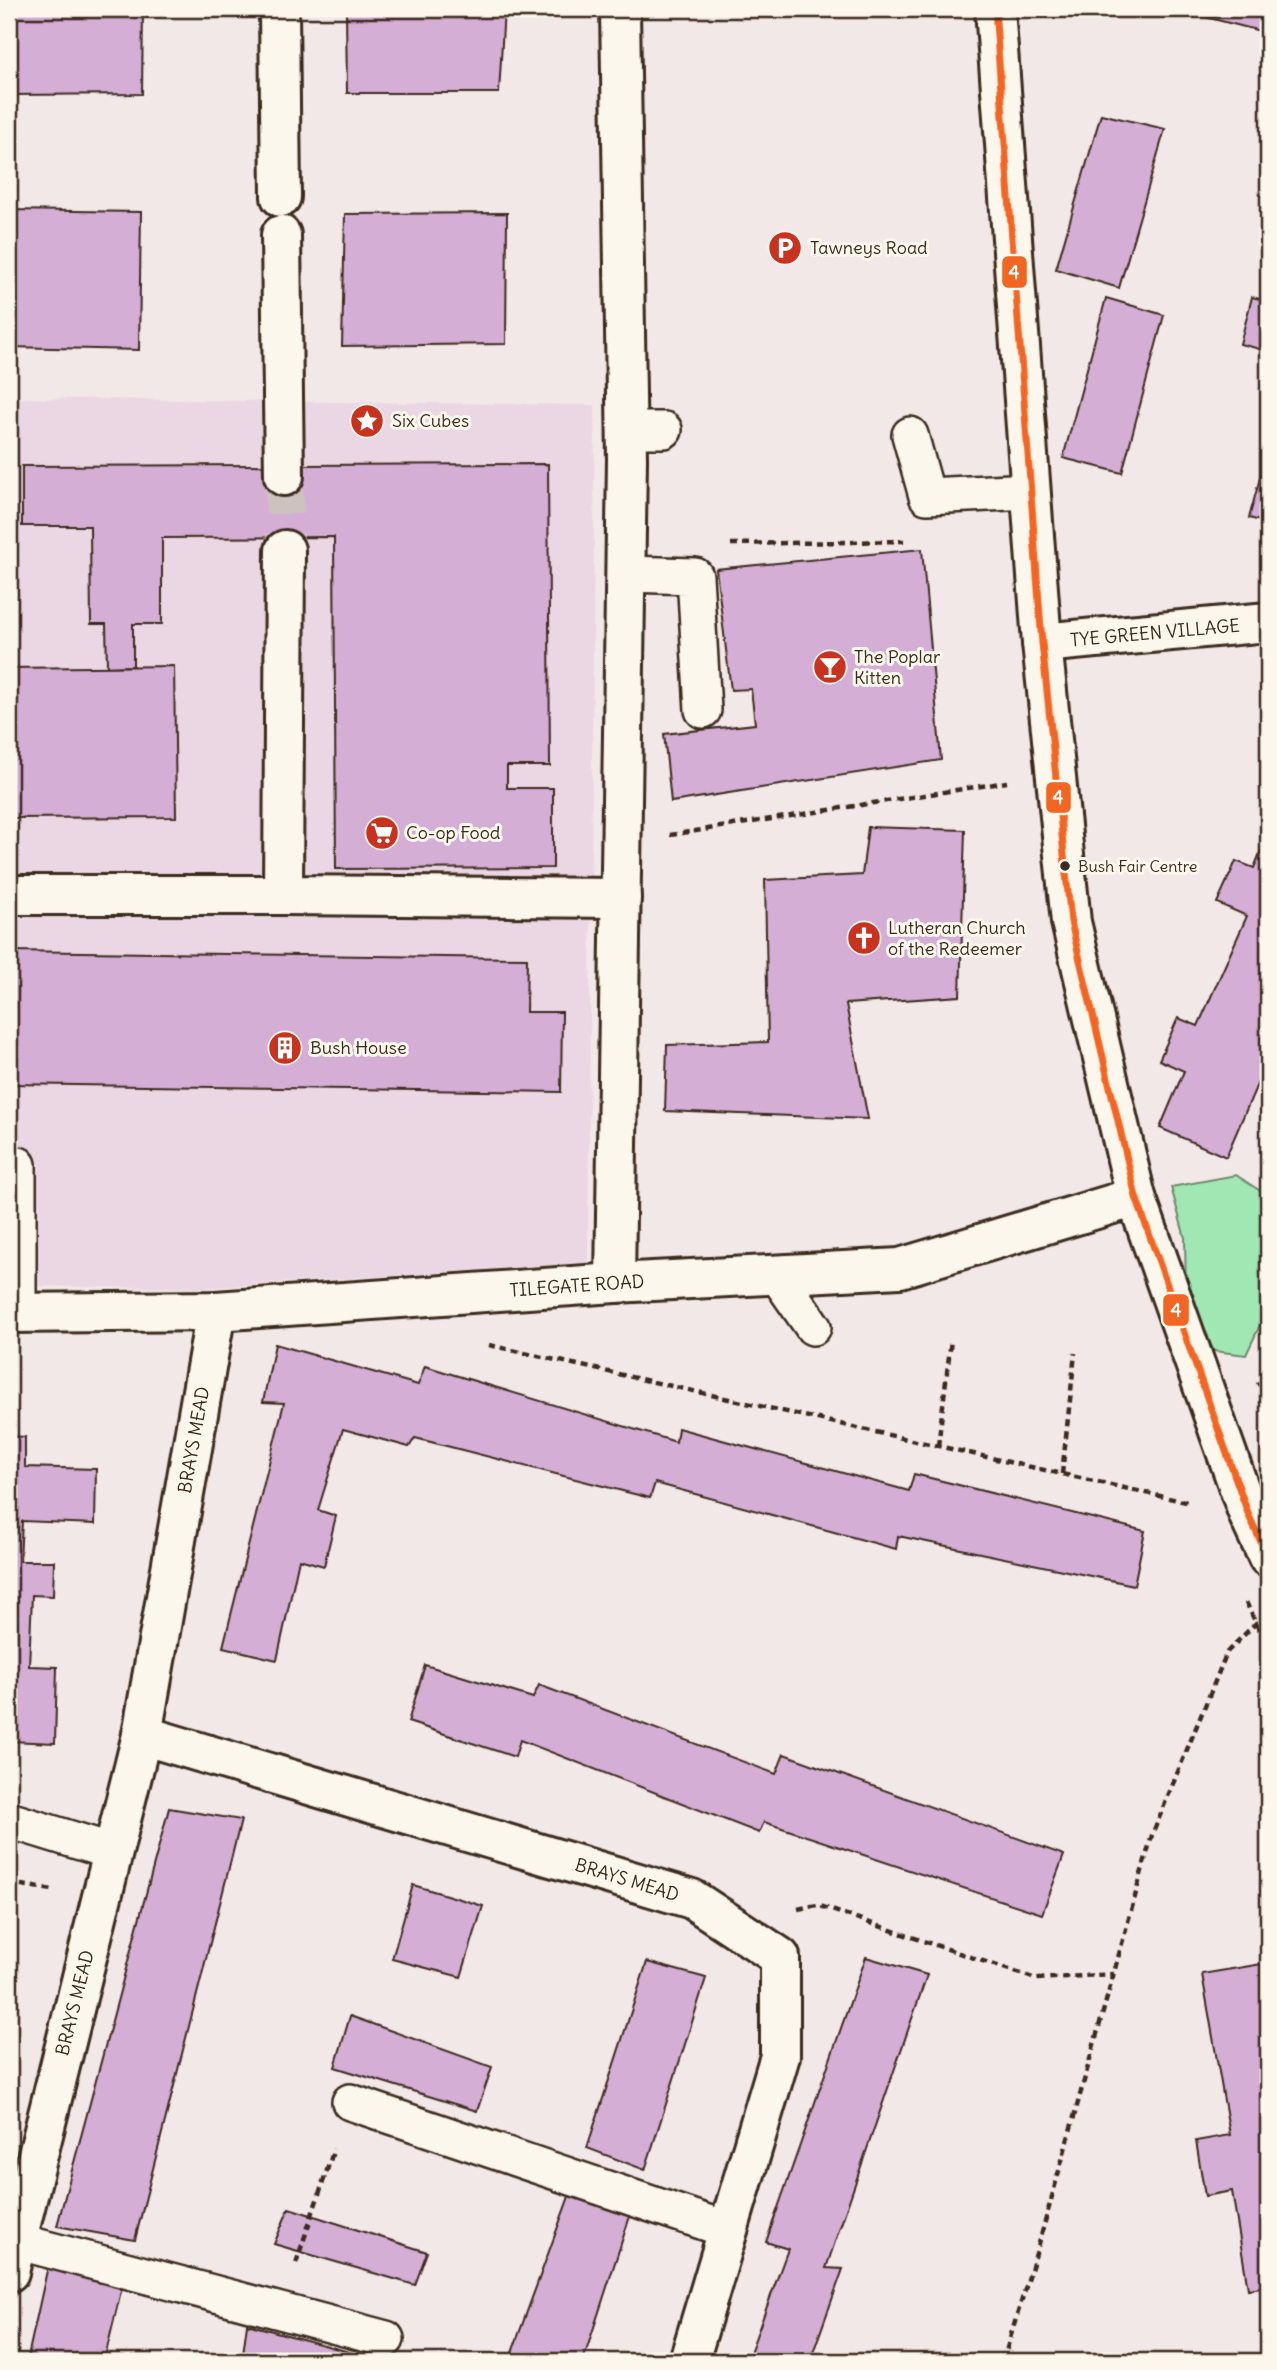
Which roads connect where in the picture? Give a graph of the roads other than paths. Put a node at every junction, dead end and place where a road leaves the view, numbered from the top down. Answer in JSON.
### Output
{"nodes":[{"id":1,"x":279,"y":9,"type":"edge"},
{"id":2,"x":620,"y":9,"type":"edge"},
{"id":3,"x":995,"y":9,"type":"edge"},
{"id":4,"x":281,"y":197,"type":"dead end"},
{"id":5,"x":281,"y":235,"type":"dead end"},
{"id":6,"x":626,"y":430,"type":"junction"},
{"id":7,"x":664,"y":430,"type":"dead end"},
{"id":8,"x":910,"y":435,"type":"dead end"},
{"id":9,"x":284,"y":475,"type":"tunnel mouth"},
{"id":10,"x":1030,"y":491,"type":"junction"},
{"id":11,"x":285,"y":550,"type":"tunnel mouth"},
{"id":12,"x":625,"y":574,"type":"junction"},
{"id":13,"x":1268,"y":622,"type":"edge"},
{"id":14,"x":1042,"y":643,"type":"junction"},
{"id":15,"x":703,"y":710,"type":"dead end"},
{"id":16,"x":9,"y":895,"type":"edge"},
{"id":17,"x":283,"y":895,"type":"junction"},
{"id":18,"x":621,"y":898,"type":"junction"},
{"id":19,"x":18,"y":1165,"type":"dead end"},
{"id":20,"x":1136,"y":1197,"type":"junction"},
{"id":21,"x":777,"y":1275,"type":"junction"},
{"id":22,"x":615,"y":1283,"type":"junction"},
{"id":23,"x":216,"y":1311,"type":"junction"},
{"id":24,"x":13,"y":1313,"type":"edge"},
{"id":25,"x":813,"y":1327,"type":"dead end"},
{"id":26,"x":1268,"y":1557,"type":"edge"},
{"id":27,"x":142,"y":1735,"type":"junction"},
{"id":28,"x":9,"y":1819,"type":"edge"},
{"id":29,"x":113,"y":1852,"type":"junction"},
{"id":30,"x":350,"y":2102,"type":"road end"},
{"id":31,"x":728,"y":2230,"type":"junction"},
{"id":32,"x":13,"y":2257,"type":"edge"},
{"id":33,"x":386,"y":2339,"type":"dead end"},
{"id":34,"x":689,"y":2361,"type":"edge"}],
"edges":[{"from":1,"to":4,"type":"street"},
{"from":2,"to":6,"type":"street"},
{"from":3,"to":10,"type":"street"},
{"from":5,"to":9,"type":"street"},
{"from":6,"to":7,"type":"lane"},
{"from":6,"to":12,"type":"street"},
{"from":8,"to":10,"type":"lane"},
{"from":10,"to":14,"type":"street"},
{"from":11,"to":17,"type":"street"},
{"from":12,"to":15,"type":"lane"},
{"from":12,"to":18,"type":"street"},
{"from":13,"to":14,"type":"street","name":"TYE GREEN VILLAGE"},
{"from":14,"to":20,"type":"street"},
{"from":16,"to":17,"type":"street"},
{"from":17,"to":18,"type":"street"},
{"from":18,"to":22,"type":"street"},
{"from":19,"to":24,"type":"lane"},
{"from":20,"to":21,"type":"street","name":"TILEGATE ROAD"},
{"from":20,"to":26,"type":"street"},
{"from":21,"to":22,"type":"street","name":"TILEGATE ROAD"},
{"from":21,"to":25,"type":"lane"},
{"from":22,"to":23,"type":"street","name":"TILEGATE ROAD"},
{"from":23,"to":24,"type":"street","name":"TILEGATE ROAD"},
{"from":23,"to":27,"type":"street","name":"BRAYS MEAD"},
{"from":27,"to":29,"type":"street","name":"BRAYS MEAD"},
{"from":27,"to":31,"type":"street","name":"BRAYS MEAD"},
{"from":28,"to":29,"type":"lane"},
{"from":29,"to":32,"type":"street","name":"BRAYS MEAD"},
{"from":30,"to":31,"type":"lane"},
{"from":31,"to":34,"type":"street","name":"BRAYS MEAD"},
{"from":32,"to":33,"type":"lane"}]}
